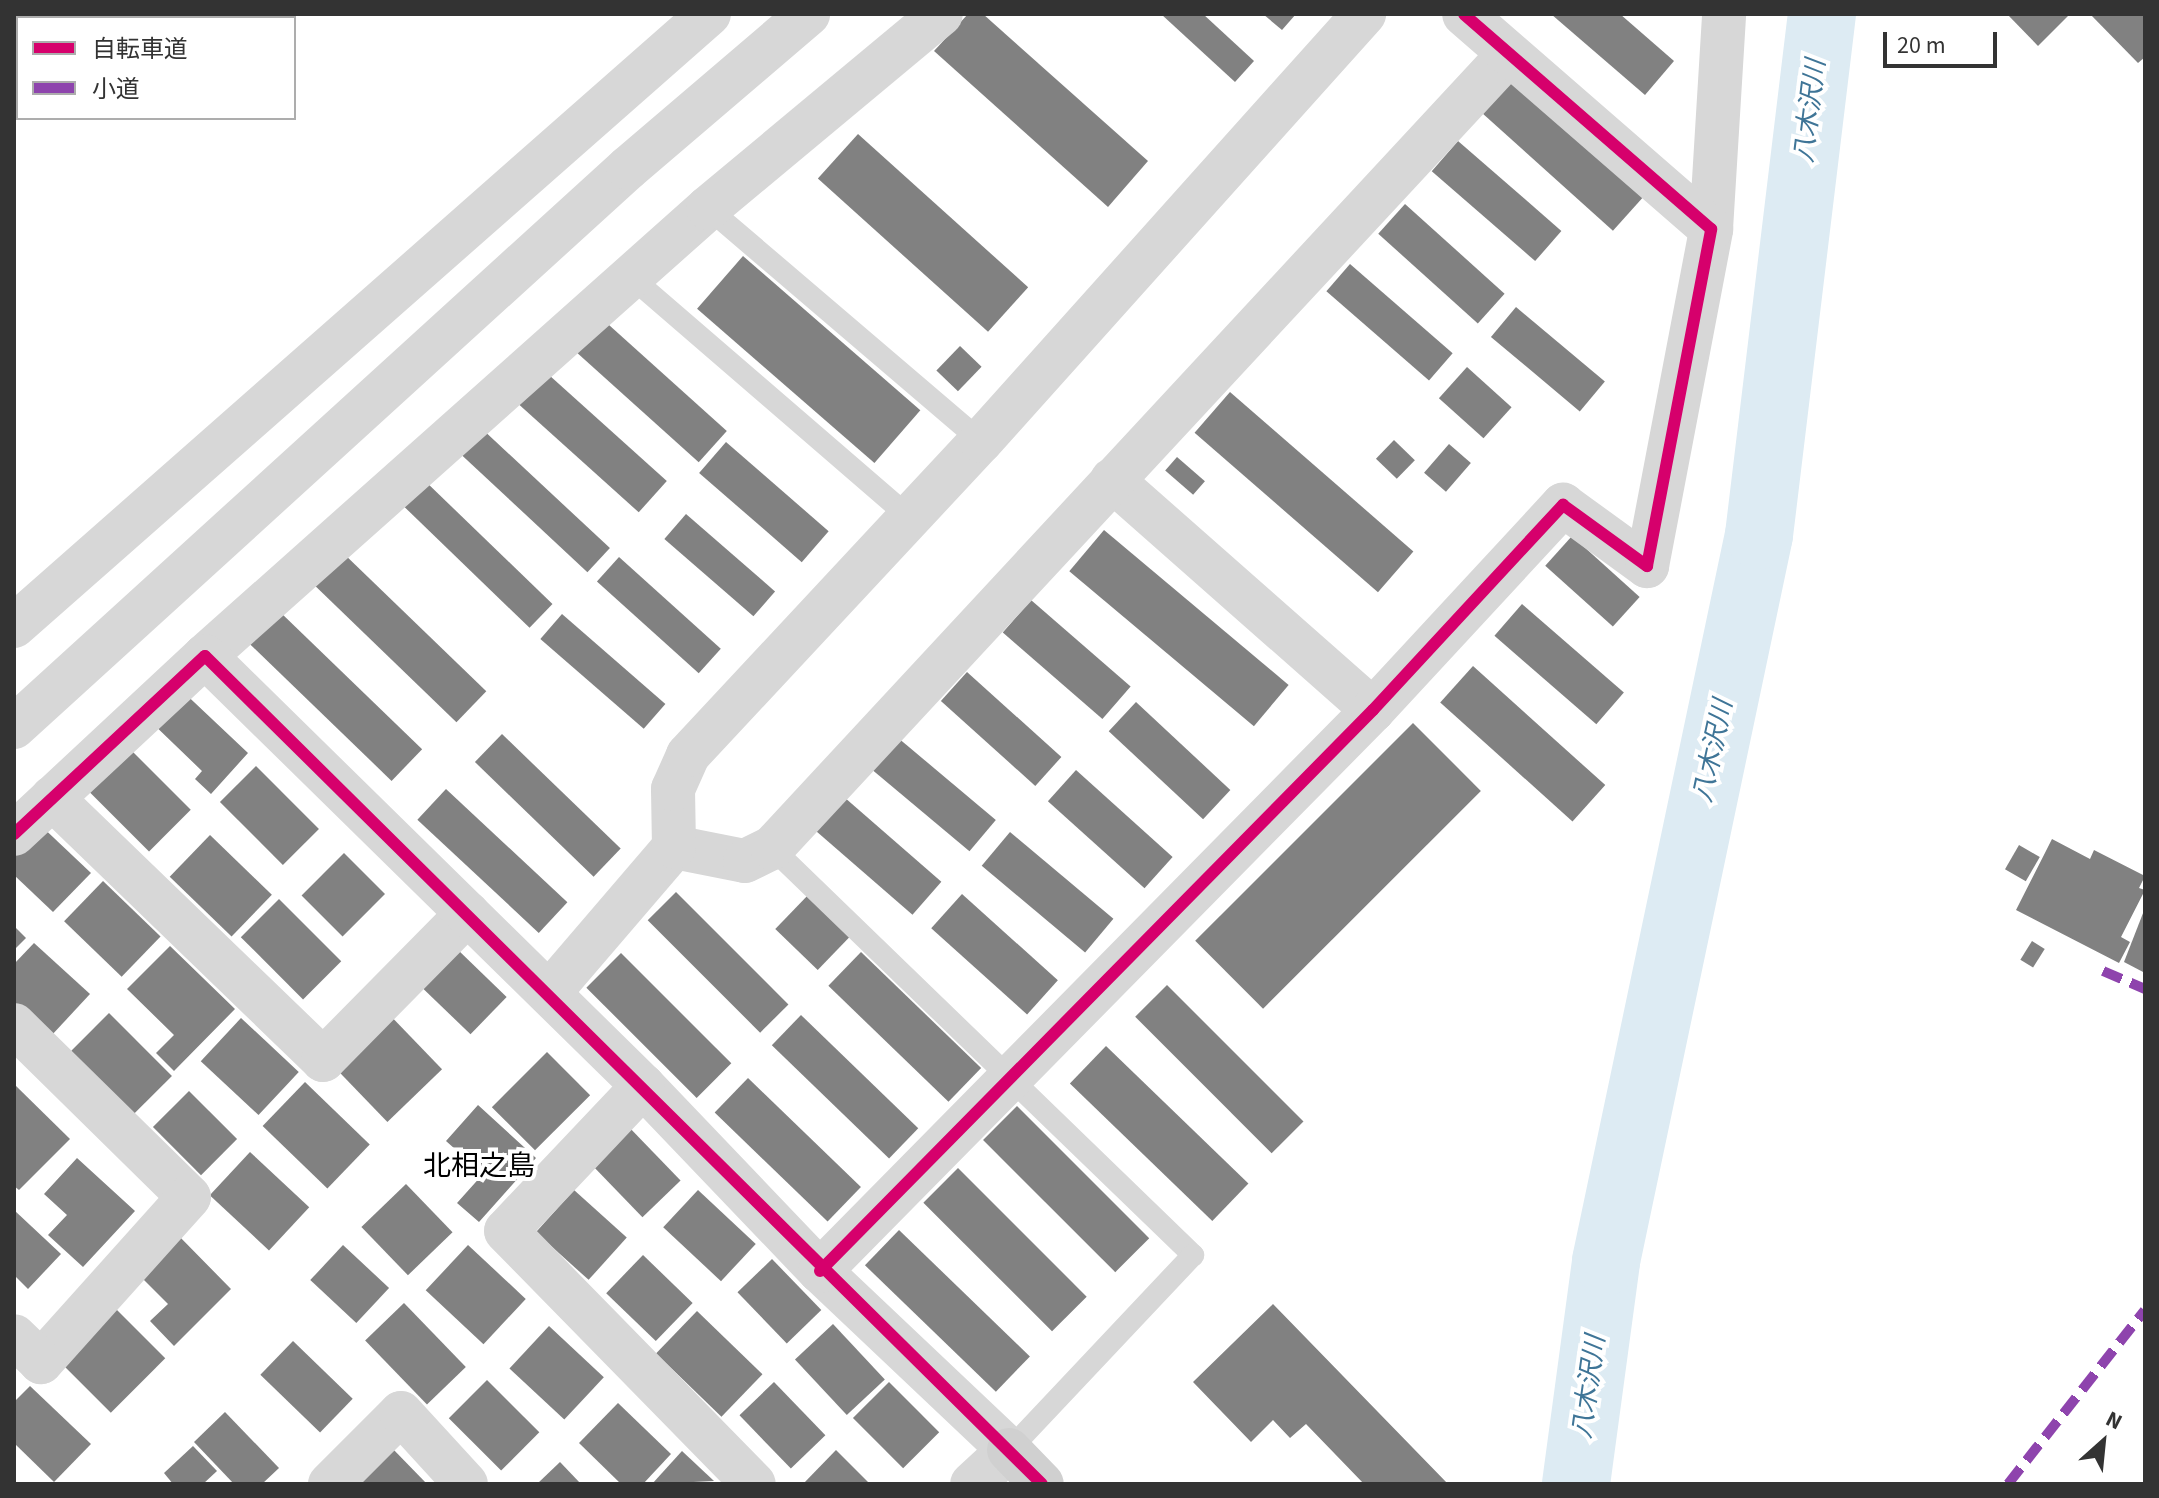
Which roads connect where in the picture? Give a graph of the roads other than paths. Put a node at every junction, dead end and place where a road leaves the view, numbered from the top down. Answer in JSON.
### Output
{"nodes":[{"id":1,"x":709,"y":14,"type":"edge"},
{"id":2,"x":808,"y":14,"type":"edge"},
{"id":3,"x":941,"y":14,"type":"edge"},
{"id":4,"x":1364,"y":14,"type":"edge"},
{"id":5,"x":1464,"y":14,"type":"edge"},
{"id":6,"x":1724,"y":14,"type":"edge"},
{"id":7,"x":1509,"y":54,"type":"junction"},
{"id":8,"x":708,"y":208,"type":"junction"},
{"id":9,"x":1711,"y":229,"type":"junction"},
{"id":10,"x":631,"y":277,"type":"junction"},
{"id":11,"x":981,"y":441,"type":"junction"},
{"id":12,"x":1112,"y":480,"type":"junction"},
{"id":13,"x":910,"y":518,"type":"junction"},
{"id":14,"x":14,"y":626,"type":"edge"},
{"id":15,"x":205,"y":656,"type":"junction"},
{"id":16,"x":1373,"y":710,"type":"junction"},
{"id":17,"x":14,"y":727,"type":"edge"},
{"id":18,"x":52,"y":798,"type":"junction"},
{"id":19,"x":14,"y":834,"type":"edge"},
{"id":20,"x":674,"y":847,"type":"junction"},
{"id":21,"x":772,"y":848,"type":"junction"},
{"id":22,"x":468,"y":913,"type":"junction"},
{"id":23,"x":549,"y":993,"type":"junction"},
{"id":24,"x":14,"y":1025,"type":"edge"},
{"id":25,"x":1013,"y":1079,"type":"junction"},
{"id":26,"x":643,"y":1086,"type":"junction"},
{"id":27,"x":820,"y":1271,"type":"junction"},
{"id":28,"x":14,"y":1336,"type":"edge"},
{"id":29,"x":1009,"y":1450,"type":"junction"},
{"id":30,"x":330,"y":1484,"type":"edge"},
{"id":31,"x":466,"y":1484,"type":"edge"},
{"id":32,"x":754,"y":1484,"type":"edge"},
{"id":33,"x":972,"y":1484,"type":"edge"},
{"id":34,"x":1042,"y":1484,"type":"edge"}],
"edges":[{"from":1,"to":14,"type":"street"},
{"from":2,"to":17,"type":"street"},
{"from":3,"to":8,"type":"street"},
{"from":4,"to":11,"type":"street"},
{"from":5,"to":7,"type":"street"},
{"from":6,"to":9,"type":"street"},
{"from":7,"to":9,"type":"street"},
{"from":7,"to":12,"type":"street"},
{"from":8,"to":10,"type":"street"},
{"from":8,"to":11,"type":"lane"},
{"from":9,"to":16,"type":"street"},
{"from":10,"to":13,"type":"lane"},
{"from":10,"to":15,"type":"street"},
{"from":11,"to":13,"type":"street"},
{"from":12,"to":16,"type":"street"},
{"from":12,"to":21,"type":"street"},
{"from":13,"to":20,"type":"street"},
{"from":15,"to":18,"type":"street"},
{"from":15,"to":22,"type":"street"},
{"from":16,"to":25,"type":"street"},
{"from":18,"to":19,"type":"street"},
{"from":18,"to":22,"type":"street"},
{"from":20,"to":21,"type":"street"},
{"from":20,"to":23,"type":"street"},
{"from":21,"to":25,"type":"lane"},
{"from":22,"to":23,"type":"street"},
{"from":23,"to":26,"type":"street"},
{"from":24,"to":28,"type":"street"},
{"from":25,"to":27,"type":"street"},
{"from":25,"to":29,"type":"lane"},
{"from":26,"to":27,"type":"street"},
{"from":26,"to":32,"type":"street"},
{"from":27,"to":29,"type":"street"},
{"from":29,"to":33,"type":"street"},
{"from":29,"to":34,"type":"street"},
{"from":30,"to":31,"type":"street"}]}
